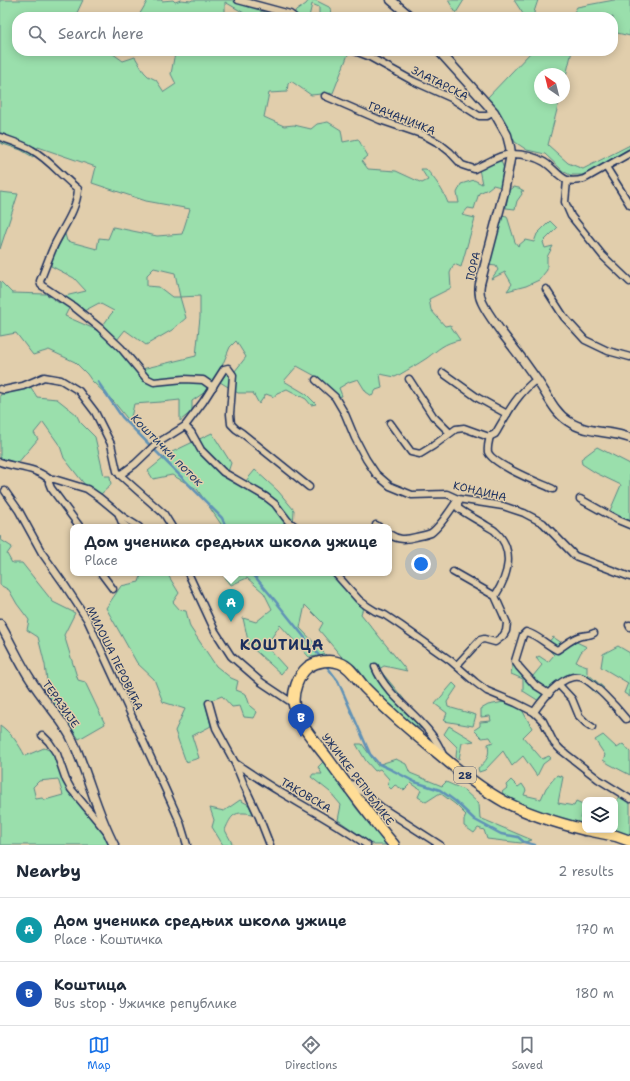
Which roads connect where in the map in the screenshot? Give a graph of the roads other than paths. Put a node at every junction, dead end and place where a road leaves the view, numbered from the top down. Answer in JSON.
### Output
{"nodes":[{"id":1,"x":238,"y":0,"type":"edge"},
{"id":2,"x":391,"y":0,"type":"edge"},
{"id":3,"x":283,"y":12,"type":"edge"},
{"id":4,"x":405,"y":12,"type":"edge"},
{"id":5,"x":368,"y":56,"type":"edge"},
{"id":6,"x":444,"y":56,"type":"edge"},
{"id":7,"x":325,"y":96,"type":"dead end"},
{"id":8,"x":494,"y":112,"type":"junction"},
{"id":9,"x":0,"y":138,"type":"edge"},
{"id":10,"x":630,"y":152,"type":"edge"},
{"id":11,"x":511,"y":154,"type":"junction"},
{"id":12,"x":606,"y":167,"type":"junction"},
{"id":13,"x":567,"y":181,"type":"junction"},
{"id":14,"x":630,"y":206,"type":"edge"},
{"id":15,"x":630,"y":282,"type":"edge"},
{"id":16,"x":546,"y":289,"type":"dead end"},
{"id":17,"x":630,"y":357,"type":"edge"},
{"id":18,"x":444,"y":374,"type":"dead end"},
{"id":19,"x":409,"y":379,"type":"dead end"},
{"id":20,"x":537,"y":379,"type":"junction"},
{"id":21,"x":316,"y":380,"type":"dead end"},
{"id":22,"x":213,"y":386,"type":"junction"},
{"id":23,"x":0,"y":389,"type":"edge"},
{"id":24,"x":507,"y":414,"type":"junction"},
{"id":25,"x":390,"y":423,"type":"dead end"},
{"id":26,"x":185,"y":426,"type":"junction"},
{"id":27,"x":450,"y":433,"type":"junction"},
{"id":28,"x":490,"y":436,"type":"junction"},
{"id":29,"x":630,"y":438,"type":"edge"},
{"id":30,"x":0,"y":462,"type":"edge"},
{"id":31,"x":120,"y":475,"type":"junction"},
{"id":32,"x":49,"y":479,"type":"junction"},
{"id":33,"x":309,"y":487,"type":"dead end"},
{"id":34,"x":554,"y":489,"type":"dead end"},
{"id":35,"x":5,"y":491,"type":"dead end"},
{"id":36,"x":458,"y":499,"type":"junction"},
{"id":37,"x":580,"y":499,"type":"dead end"},
{"id":38,"x":119,"y":513,"type":"junction"},
{"id":39,"x":78,"y":524,"type":"edge"},
{"id":40,"x":123,"y":524,"type":"edge"},
{"id":41,"x":135,"y":524,"type":"edge"},
{"id":42,"x":170,"y":524,"type":"edge"},
{"id":43,"x":292,"y":524,"type":"edge"},
{"id":44,"x":630,"y":525,"type":"edge"},
{"id":45,"x":392,"y":536,"type":"edge"},
{"id":46,"x":453,"y":572,"type":"dead end"},
{"id":47,"x":103,"y":576,"type":"edge"},
{"id":48,"x":188,"y":576,"type":"edge"},
{"id":49,"x":337,"y":576,"type":"edge"},
{"id":50,"x":630,"y":577,"type":"edge"},
{"id":51,"x":113,"y":589,"type":"dead end"},
{"id":52,"x":495,"y":596,"type":"junction"},
{"id":53,"x":0,"y":624,"type":"edge"},
{"id":54,"x":594,"y":633,"type":"dead end"},
{"id":55,"x":457,"y":665,"type":"junction"},
{"id":56,"x":376,"y":667,"type":"dead end"},
{"id":57,"x":559,"y":685,"type":"junction"},
{"id":58,"x":549,"y":694,"type":"junction"},
{"id":59,"x":209,"y":703,"type":"dead end"},
{"id":60,"x":294,"y":704,"type":"junction"},
{"id":61,"x":534,"y":712,"type":"junction"},
{"id":62,"x":626,"y":719,"type":"dead end"},
{"id":63,"x":592,"y":727,"type":"dead end"},
{"id":64,"x":42,"y":735,"type":"dead end"},
{"id":65,"x":444,"y":758,"type":"junction"},
{"id":66,"x":235,"y":763,"type":"junction"},
{"id":67,"x":345,"y":782,"type":"junction"},
{"id":68,"x":630,"y":799,"type":"edge"},
{"id":69,"x":582,"y":829,"type":"edge"},
{"id":70,"x":601,"y":833,"type":"edge"},
{"id":71,"x":108,"y":834,"type":"junction"},
{"id":72,"x":630,"y":841,"type":"edge"},
{"id":73,"x":114,"y":845,"type":"edge"},
{"id":74,"x":187,"y":845,"type":"edge"},
{"id":75,"x":270,"y":845,"type":"edge"},
{"id":76,"x":367,"y":845,"type":"edge"},
{"id":77,"x":394,"y":845,"type":"edge"},
{"id":78,"x":440,"y":845,"type":"edge"}],
"edges":[{"from":1,"to":3,"type":"street"},
{"from":2,"to":4,"type":"street"},
{"from":5,"to":8,"type":"street","name":"ЗЛАТАРСКА"},
{"from":6,"to":8,"type":"street","name":"ПОРА"},
{"from":7,"to":11,"type":"street","name":"ГРАЧАНИЧКА"},
{"from":8,"to":11,"type":"street","name":"ПОРА"},
{"from":9,"to":22,"type":"street"},
{"from":10,"to":12,"type":"street"},
{"from":11,"to":13,"type":"street"},
{"from":11,"to":20,"type":"street","name":"ПОРА"},
{"from":12,"to":13,"type":"street"},
{"from":12,"to":14,"type":"street"},
{"from":13,"to":15,"type":"street"},
{"from":16,"to":17,"type":"street"},
{"from":18,"to":24,"type":"street"},
{"from":19,"to":27,"type":"street"},
{"from":20,"to":24,"type":"street"},
{"from":20,"to":29,"type":"street","name":"ПОРА"},
{"from":21,"to":36,"type":"street","name":"КОНДИНА"},
{"from":22,"to":26,"type":"street"},
{"from":22,"to":33,"type":"street"},
{"from":23,"to":31,"type":"street"},
{"from":24,"to":28,"type":"street"},
{"from":25,"to":27,"type":"street"},
{"from":26,"to":31,"type":"street"},
{"from":26,"to":43,"type":"street"},
{"from":27,"to":28,"type":"street"},
{"from":28,"to":34,"type":"street"},
{"from":30,"to":32,"type":"street"},
{"from":31,"to":42,"type":"street"},
{"from":32,"to":38,"type":"street"},
{"from":32,"to":39,"type":"street"},
{"from":35,"to":74,"type":"street","name":"МИЛОША ПЕРОВИЋА"},
{"from":36,"to":45,"type":"street"},
{"from":36,"to":50,"type":"street","name":"КОНДИНА"},
{"from":36,"to":52,"type":"street"},
{"from":37,"to":44,"type":"street"},
{"from":38,"to":40,"type":"street"},
{"from":38,"to":41,"type":"street"},
{"from":46,"to":52,"type":"street"},
{"from":47,"to":51,"type":"street"},
{"from":48,"to":60,"type":"street"},
{"from":49,"to":55,"type":"street"},
{"from":52,"to":55,"type":"street"},
{"from":53,"to":71,"type":"street","name":"ТЕРАЗИЈЕ"},
{"from":54,"to":58,"type":"street"},
{"from":55,"to":61,"type":"street"},
{"from":56,"to":65,"type":"street"},
{"from":57,"to":58,"type":"street"},
{"from":57,"to":62,"type":"street"},
{"from":57,"to":63,"type":"street"},
{"from":58,"to":61,"type":"street"},
{"from":59,"to":66,"type":"street","name":"ТАКОВСКА"},
{"from":60,"to":65,"type":"main road","number":"28"},
{"from":60,"to":67,"type":"main road","name":"УЖИЧКЕ РЕПУБЛИКЕ"},
{"from":61,"to":68,"type":"street"},
{"from":64,"to":71,"type":"street"},
{"from":65,"to":69,"type":"main road","number":"28"},
{"from":66,"to":75,"type":"street","name":"ТАКОВСКА"},
{"from":66,"to":76,"type":"street","name":"ТАКОВСКА"},
{"from":67,"to":77,"type":"main road","name":"УЖИЧКЕ РЕПУБЛИКЕ"},
{"from":67,"to":78,"type":"street"},
{"from":70,"to":72,"type":"main road","number":"28"},
{"from":71,"to":73,"type":"street","name":"ТЕРАЗИЈЕ"}]}
